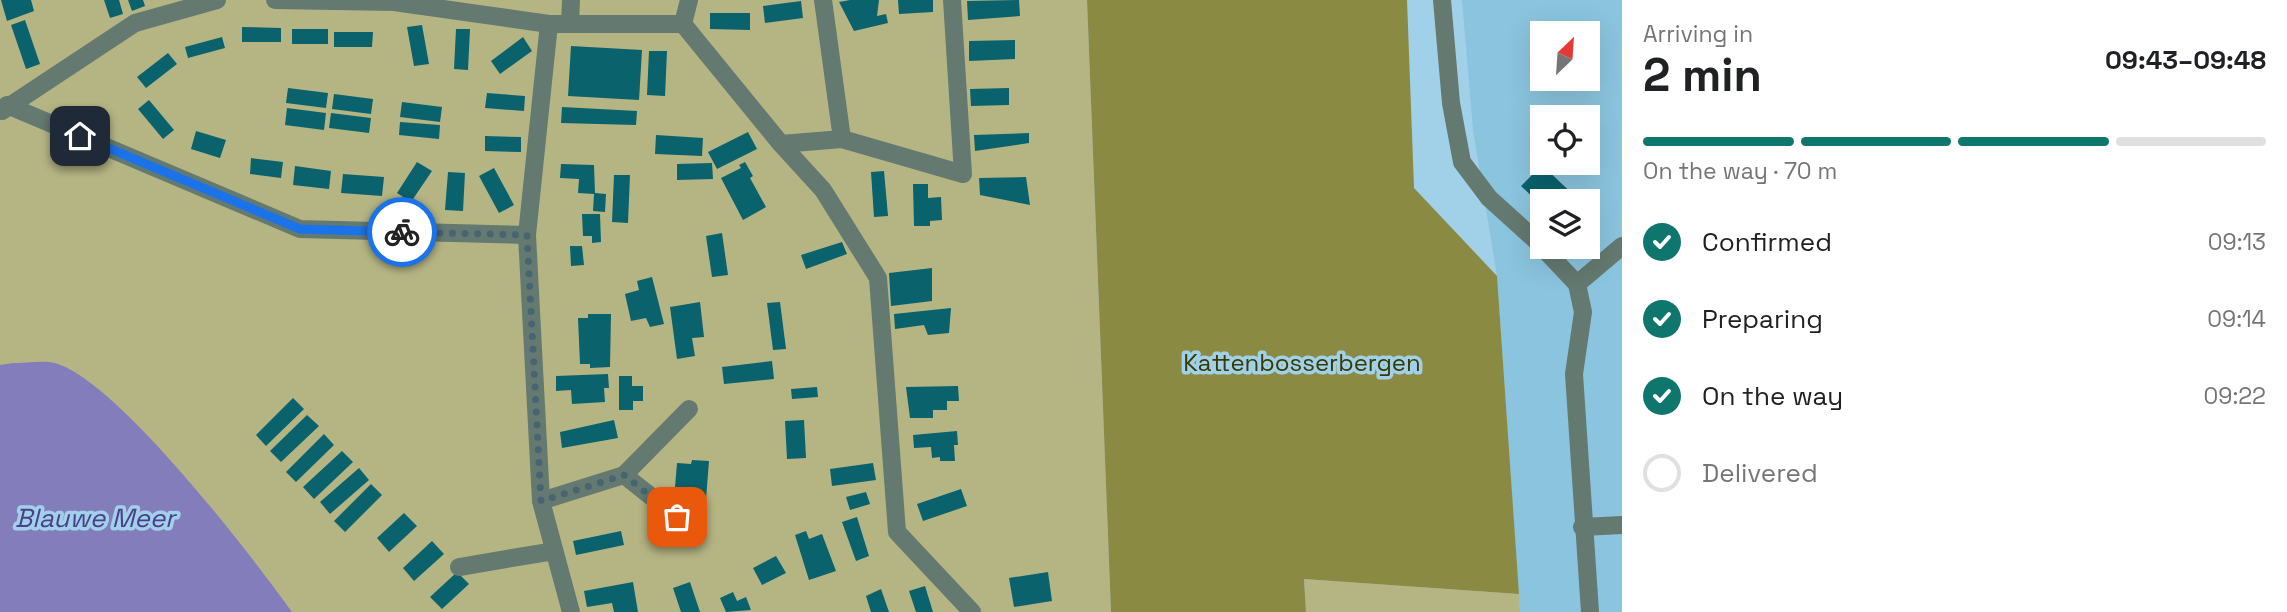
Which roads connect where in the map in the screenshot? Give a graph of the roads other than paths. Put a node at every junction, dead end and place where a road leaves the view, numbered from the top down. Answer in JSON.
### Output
{"nodes":[{"id":1,"x":217,"y":0,"type":"edge"},
{"id":2,"x":275,"y":0,"type":"edge"},
{"id":3,"x":292,"y":0,"type":"edge"},
{"id":4,"x":571,"y":0,"type":"edge"},
{"id":5,"x":689,"y":0,"type":"edge"},
{"id":6,"x":823,"y":0,"type":"edge"},
{"id":7,"x":952,"y":0,"type":"edge"},
{"id":8,"x":1442,"y":0,"type":"edge"},
{"id":9,"x":394,"y":1,"type":"edge"},
{"id":10,"x":190,"y":4,"type":"edge"},
{"id":11,"x":549,"y":24,"type":"junction"},
{"id":12,"x":570,"y":24,"type":"junction"},
{"id":13,"x":683,"y":24,"type":"junction"},
{"id":14,"x":4,"y":109,"type":"edge"},
{"id":15,"x":842,"y":139,"type":"junction"},
{"id":16,"x":781,"y":144,"type":"junction"},
{"id":17,"x":527,"y":235,"type":"junction"},
{"id":18,"x":1530,"y":236,"type":"edge"},
{"id":19,"x":1622,"y":246,"type":"edge"},
{"id":20,"x":1553,"y":259,"type":"edge"},
{"id":21,"x":1577,"y":284,"type":"junction"},
{"id":22,"x":688,"y":409,"type":"dead end"},
{"id":23,"x":624,"y":475,"type":"junction"},
{"id":24,"x":541,"y":501,"type":"junction"},
{"id":25,"x":677,"y":517,"type":"dead end"},
{"id":26,"x":1622,"y":524,"type":"edge"},
{"id":27,"x":1582,"y":527,"type":"junction"},
{"id":28,"x":554,"y":551,"type":"junction"},
{"id":29,"x":460,"y":567,"type":"dead end"},
{"id":30,"x":570,"y":612,"type":"edge"},
{"id":31,"x":972,"y":612,"type":"edge"},
{"id":32,"x":1590,"y":612,"type":"edge"}],
"edges":[{"from":1,"to":10,"type":"street"},
{"from":2,"to":3,"type":"street"},
{"from":3,"to":9,"type":"street"},
{"from":4,"to":12,"type":"street"},
{"from":5,"to":13,"type":"street"},
{"from":6,"to":15,"type":"street"},
{"from":7,"to":15,"type":"street"},
{"from":8,"to":18,"type":"street"},
{"from":9,"to":11,"type":"street"},
{"from":10,"to":14,"type":"street"},
{"from":11,"to":12,"type":"street"},
{"from":11,"to":17,"type":"street"},
{"from":12,"to":13,"type":"street"},
{"from":13,"to":16,"type":"street"},
{"from":14,"to":17,"type":"street"},
{"from":15,"to":16,"type":"street"},
{"from":16,"to":31,"type":"street"},
{"from":17,"to":24,"type":"street"},
{"from":19,"to":21,"type":"street"},
{"from":20,"to":21,"type":"street"},
{"from":21,"to":27,"type":"street"},
{"from":22,"to":23,"type":"street"},
{"from":23,"to":24,"type":"street"},
{"from":23,"to":25,"type":"street"},
{"from":24,"to":28,"type":"street"},
{"from":26,"to":27,"type":"street"},
{"from":27,"to":32,"type":"street"},
{"from":28,"to":29,"type":"street"},
{"from":28,"to":30,"type":"street"}]}
